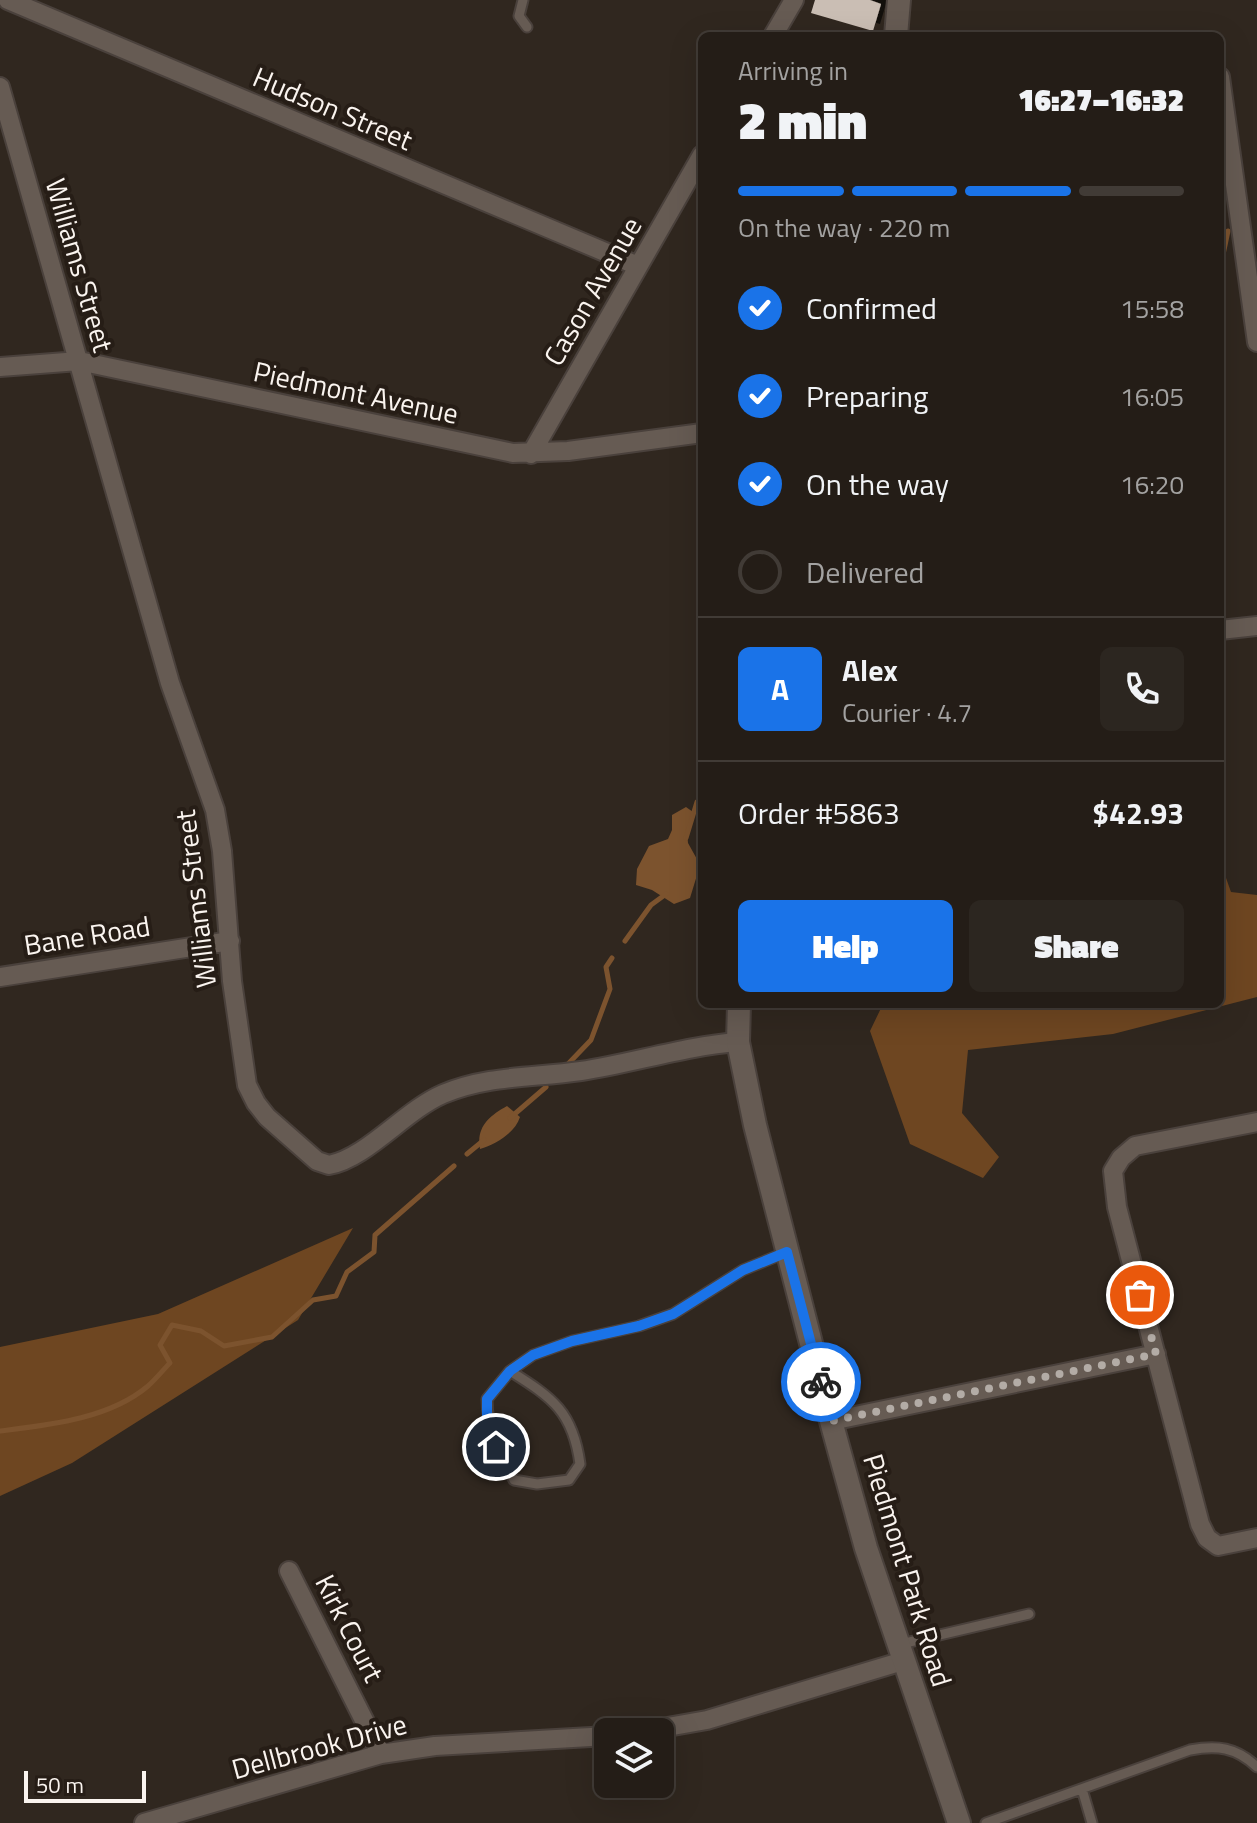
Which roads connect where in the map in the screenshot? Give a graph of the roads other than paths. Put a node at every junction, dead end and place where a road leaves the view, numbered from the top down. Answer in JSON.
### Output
{"nodes":[{"id":1,"x":8,"y":0,"type":"edge"},
{"id":2,"x":523,"y":0,"type":"edge"},
{"id":3,"x":794,"y":0,"type":"edge"},
{"id":4,"x":899,"y":0,"type":"edge"},
{"id":5,"x":527,"y":27,"type":"dead end"},
{"id":6,"x":775,"y":32,"type":"edge"},
{"id":7,"x":896,"y":32,"type":"edge"},
{"id":8,"x":0,"y":87,"type":"edge"},
{"id":9,"x":1224,"y":103,"type":"edge"},
{"id":10,"x":698,"y":162,"type":"edge"},
{"id":11,"x":638,"y":266,"type":"junction"},
{"id":12,"x":1257,"y":342,"type":"edge"},
{"id":13,"x":79,"y":361,"type":"junction"},
{"id":14,"x":0,"y":367,"type":"edge"},
{"id":15,"x":698,"y":433,"type":"edge"},
{"id":16,"x":531,"y":454,"type":"junction"},
{"id":17,"x":1257,"y":626,"type":"edge"},
{"id":18,"x":1224,"y":630,"type":"edge"},
{"id":19,"x":230,"y":941,"type":"junction"},
{"id":20,"x":0,"y":977,"type":"edge"},
{"id":21,"x":739,"y":1008,"type":"edge"},
{"id":22,"x":738,"y":1042,"type":"junction"},
{"id":23,"x":1257,"y":1122,"type":"edge"},
{"id":24,"x":787,"y":1252,"type":"junction"},
{"id":25,"x":1156,"y":1354,"type":"junction"},
{"id":26,"x":510,"y":1371,"type":"junction"},
{"id":27,"x":831,"y":1421,"type":"junction"},
{"id":28,"x":1257,"y":1538,"type":"edge"},
{"id":29,"x":289,"y":1571,"type":"dead end"},
{"id":30,"x":1029,"y":1614,"type":"dead end"},
{"id":31,"x":900,"y":1653,"type":"junction"},
{"id":32,"x":674,"y":1726,"type":"edge"},
{"id":33,"x":594,"y":1737,"type":"edge"},
{"id":34,"x":381,"y":1754,"type":"junction"},
{"id":35,"x":1257,"y":1767,"type":"edge"},
{"id":36,"x":1082,"y":1789,"type":"junction"},
{"id":37,"x":144,"y":1823,"type":"edge"},
{"id":38,"x":959,"y":1823,"type":"edge"},
{"id":39,"x":986,"y":1823,"type":"edge"},
{"id":40,"x":1092,"y":1823,"type":"edge"}],
"edges":[{"from":1,"to":11,"type":"street","name":"Hudson Street"},
{"from":2,"to":5,"type":"lane"},
{"from":3,"to":6,"type":"street"},
{"from":4,"to":7,"type":"street"},
{"from":8,"to":13,"type":"street","name":"Williams Street"},
{"from":9,"to":12,"type":"street"},
{"from":10,"to":11,"type":"street","name":"Cason Avenue"},
{"from":11,"to":16,"type":"street","name":"Cason Avenue"},
{"from":13,"to":14,"type":"street","name":"Piedmont Avenue"},
{"from":13,"to":16,"type":"street","name":"Piedmont Avenue"},
{"from":13,"to":19,"type":"street","name":"Williams Street"},
{"from":15,"to":16,"type":"street","name":"Piedmont Avenue"},
{"from":17,"to":18,"type":"street"},
{"from":19,"to":20,"type":"street","name":"Bane Road"},
{"from":19,"to":22,"type":"street","name":"Williams Street"},
{"from":21,"to":22,"type":"street","name":"Piedmont Park Road"},
{"from":22,"to":24,"type":"street","name":"Piedmont Park Road"},
{"from":23,"to":25,"type":"street"},
{"from":24,"to":26,"type":"lane"},
{"from":24,"to":27,"type":"street","name":"Piedmont Park Road"},
{"from":25,"to":27,"type":"street"},
{"from":25,"to":28,"type":"street"},
{"from":26,"to":26,"type":"lane"},
{"from":27,"to":31,"type":"street","name":"Piedmont Park Road"},
{"from":29,"to":34,"type":"street","name":"Kirk Court"},
{"from":30,"to":31,"type":"lane"},
{"from":31,"to":32,"type":"street"},
{"from":31,"to":38,"type":"street","name":"Piedmont Park Road"},
{"from":33,"to":34,"type":"street","name":"Dellbrook Drive"},
{"from":34,"to":37,"type":"street","name":"Dellbrook Drive"},
{"from":35,"to":36,"type":"lane"},
{"from":36,"to":39,"type":"lane"},
{"from":36,"to":40,"type":"lane"}]}
